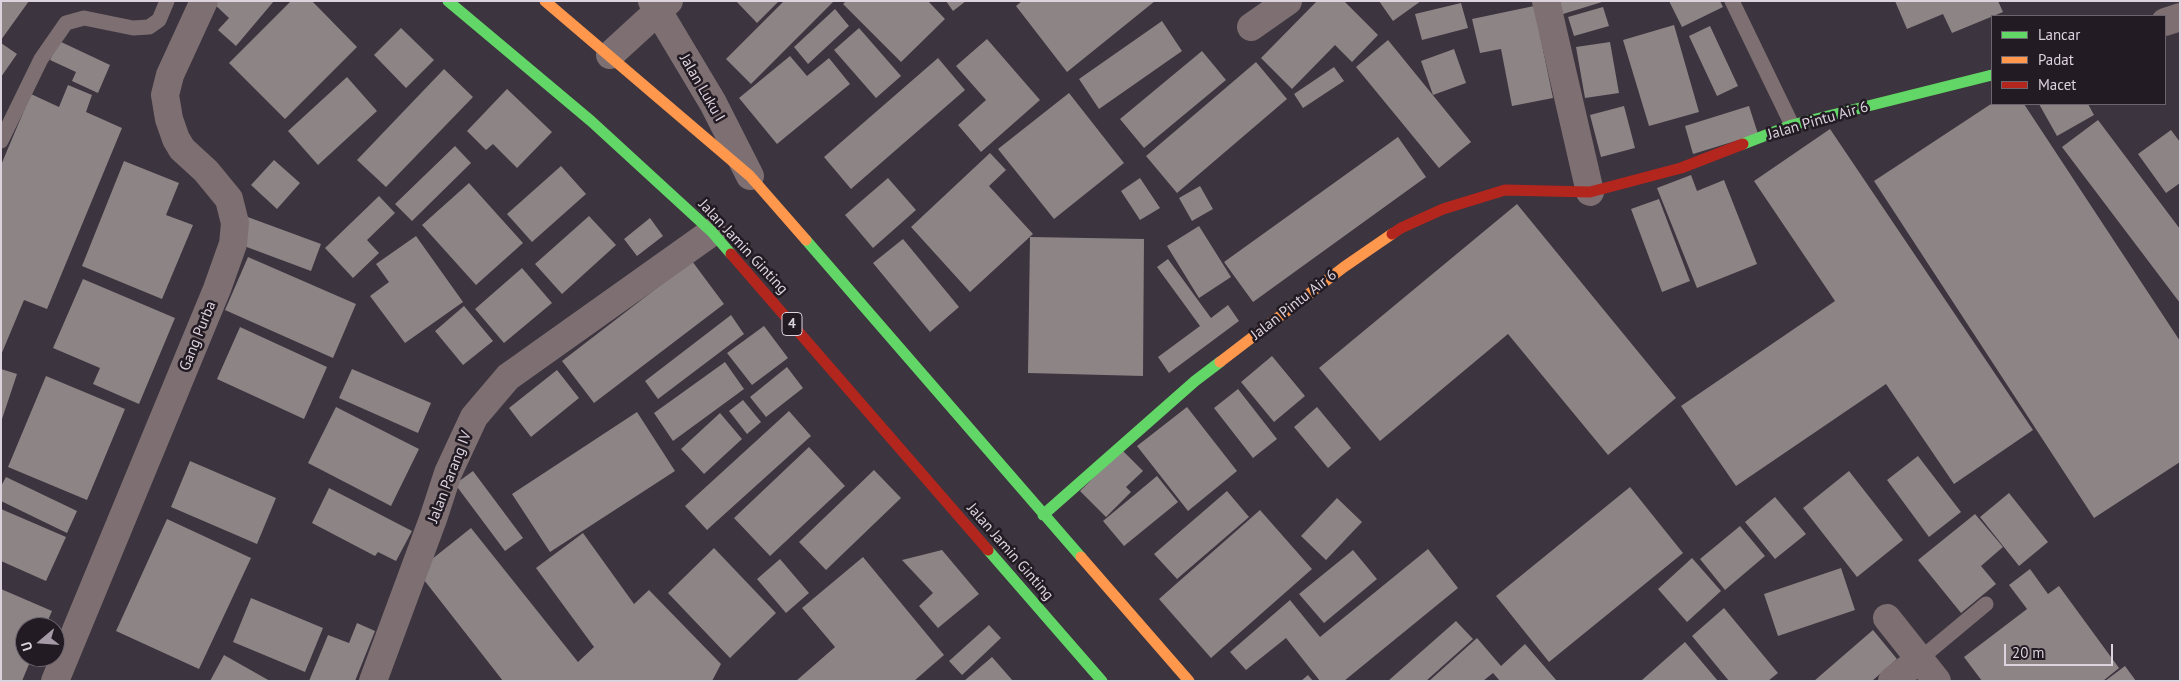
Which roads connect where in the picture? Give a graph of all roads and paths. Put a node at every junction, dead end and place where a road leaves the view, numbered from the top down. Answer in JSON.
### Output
{"nodes":[{"id":1,"x":167,"y":1,"type":"edge"},
{"id":2,"x":204,"y":1,"type":"edge"},
{"id":3,"x":448,"y":1,"type":"edge"},
{"id":4,"x":545,"y":1,"type":"edge"},
{"id":5,"x":1288,"y":1,"type":"edge"},
{"id":6,"x":1546,"y":1,"type":"edge"},
{"id":7,"x":1732,"y":1,"type":"edge"},
{"id":8,"x":659,"y":5,"type":"edge"},
{"id":9,"x":2180,"y":17,"type":"edge"},
{"id":10,"x":2166,"y":22,"type":"edge"},
{"id":11,"x":1252,"y":27,"type":"dead end"},
{"id":12,"x":610,"y":55,"type":"junction"},
{"id":13,"x":1991,"y":76,"type":"edge"},
{"id":14,"x":1792,"y":125,"type":"junction"},
{"id":15,"x":1,"y":141,"type":"edge"},
{"id":16,"x":750,"y":176,"type":"junction"},
{"id":17,"x":1590,"y":192,"type":"junction"},
{"id":18,"x":712,"y":232,"type":"junction"},
{"id":19,"x":1043,"y":515,"type":"junction"},
{"id":20,"x":1986,"y":604,"type":"dead end"},
{"id":21,"x":1887,"y":618,"type":"dead end"},
{"id":22,"x":1920,"y":659,"type":"junction"},
{"id":23,"x":55,"y":681,"type":"edge"},
{"id":24,"x":373,"y":681,"type":"edge"},
{"id":25,"x":1102,"y":681,"type":"edge"},
{"id":26,"x":1189,"y":681,"type":"edge"},
{"id":27,"x":1892,"y":681,"type":"edge"},
{"id":28,"x":1937,"y":681,"type":"edge"}],
"edges":[{"from":1,"to":15,"type":"lane"},
{"from":2,"to":23,"type":"street","name":"Gang Purba"},
{"from":3,"to":18,"type":"main road","name":"Jalan Jamin Ginting","number":"4"},
{"from":4,"to":12,"type":"main road"},
{"from":5,"to":11,"type":"street"},
{"from":6,"to":17,"type":"street"},
{"from":7,"to":14,"type":"lane"},
{"from":8,"to":12,"type":"street"},
{"from":8,"to":16,"type":"street","name":"Jalan Luku I"},
{"from":9,"to":10,"type":"street"},
{"from":12,"to":16,"type":"main road"},
{"from":13,"to":14,"type":"main road","name":"Jalan Pintu Air 6"},
{"from":14,"to":17,"type":"main road","name":"Jalan Pintu Air 6"},
{"from":16,"to":19,"type":"main road"},
{"from":17,"to":19,"type":"main road","name":"Jalan Pintu Air 6"},
{"from":18,"to":24,"type":"street","name":"Jalan Parang IV"},
{"from":18,"to":25,"type":"main road","name":"Jalan Jamin Ginting","number":"4"},
{"from":19,"to":26,"type":"main road"},
{"from":20,"to":22,"type":"lane"},
{"from":21,"to":22,"type":"street"},
{"from":22,"to":27,"type":"street"},
{"from":22,"to":28,"type":"street"}]}
